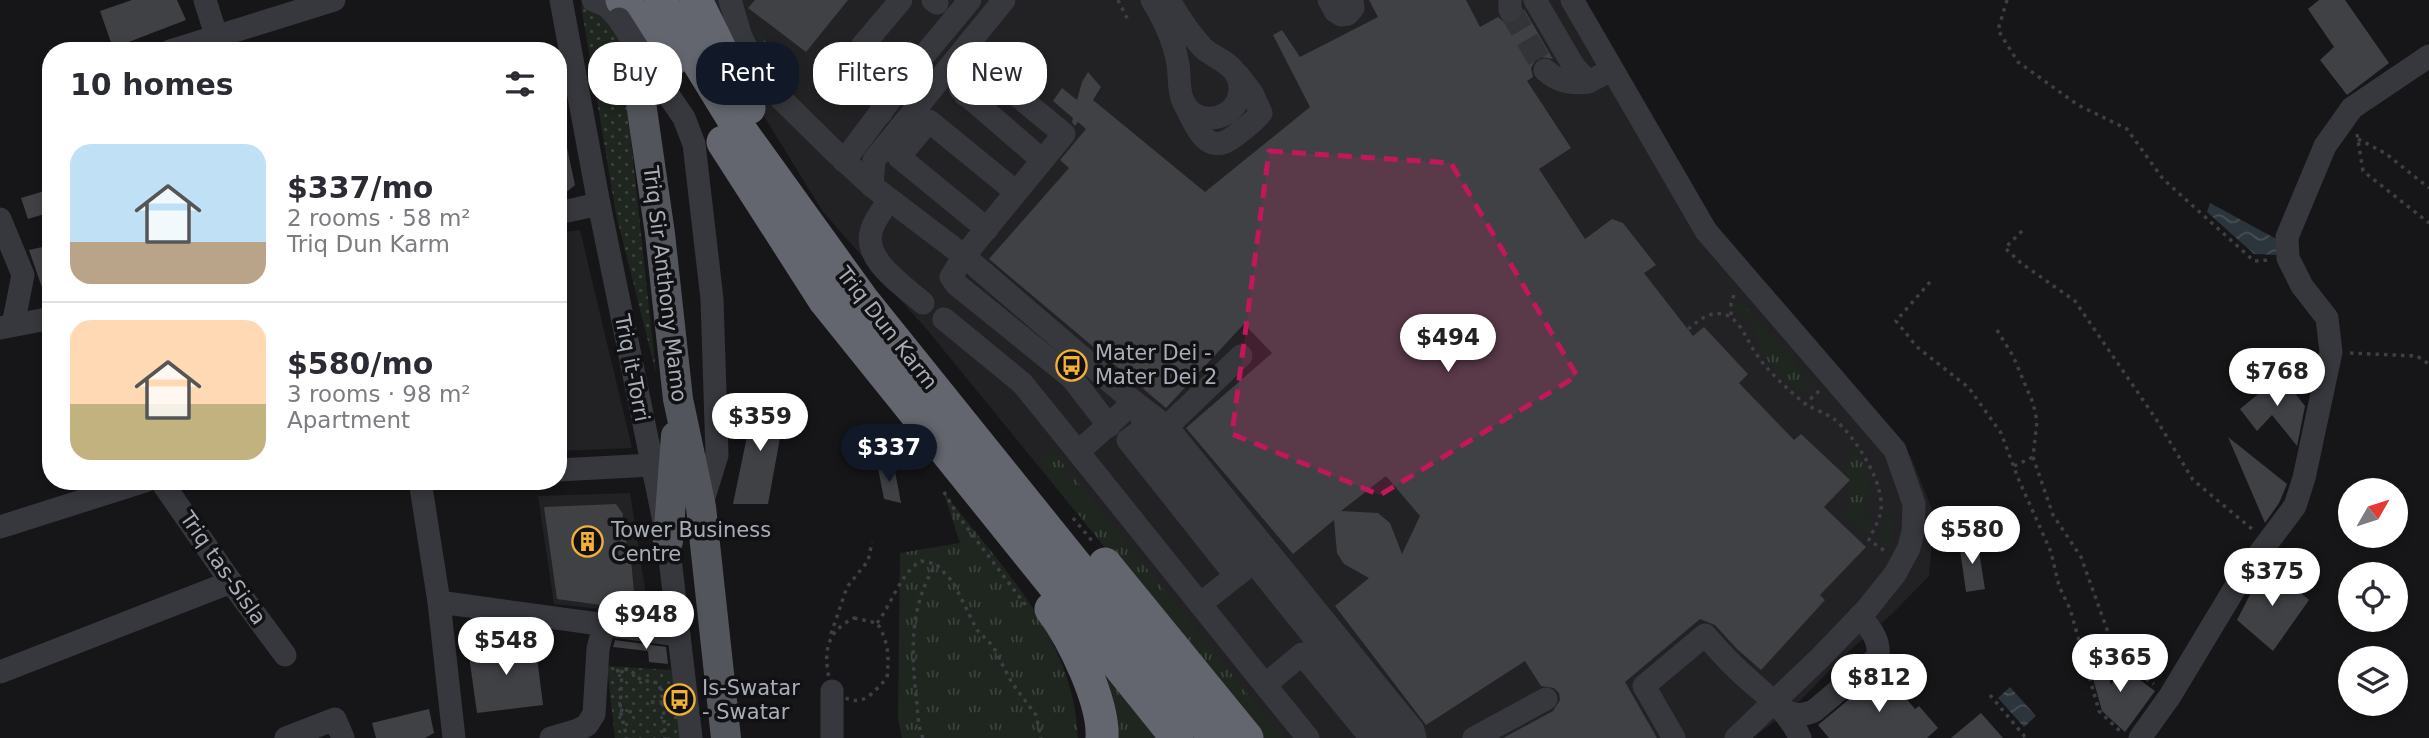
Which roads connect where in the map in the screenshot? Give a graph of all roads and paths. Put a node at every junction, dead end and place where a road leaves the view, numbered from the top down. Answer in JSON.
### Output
{"nodes":[{"id":1,"x":205,"y":0,"type":"edge"},
{"id":2,"x":334,"y":0,"type":"edge"},
{"id":3,"x":561,"y":0,"type":"edge"},
{"id":4,"x":593,"y":0,"type":"edge"},
{"id":5,"x":660,"y":0,"type":"edge"},
{"id":6,"x":696,"y":0,"type":"edge"},
{"id":7,"x":730,"y":0,"type":"edge"},
{"id":8,"x":901,"y":0,"type":"edge"},
{"id":9,"x":970,"y":0,"type":"edge"},
{"id":10,"x":1004,"y":0,"type":"edge"},
{"id":11,"x":1118,"y":0,"type":"edge"},
{"id":12,"x":1153,"y":0,"type":"edge"},
{"id":13,"x":1169,"y":0,"type":"edge"},
{"id":14,"x":1329,"y":0,"type":"edge"},
{"id":15,"x":1352,"y":0,"type":"edge"},
{"id":16,"x":1535,"y":0,"type":"edge"},
{"id":17,"x":1573,"y":0,"type":"edge"},
{"id":18,"x":2007,"y":0,"type":"edge"},
{"id":19,"x":625,"y":6,"type":"edge"},
{"id":20,"x":1128,"y":20,"type":"dead end"},
{"id":21,"x":216,"y":35,"type":"junction"},
{"id":22,"x":867,"y":40,"type":"edge"},
{"id":23,"x":196,"y":42,"type":"edge"},
{"id":24,"x":643,"y":42,"type":"edge"},
{"id":25,"x":971,"y":42,"type":"edge"},
{"id":26,"x":933,"y":45,"type":"edge"},
{"id":27,"x":2429,"y":56,"type":"edge"},
{"id":28,"x":1217,"y":58,"type":"junction"},
{"id":29,"x":1545,"y":70,"type":"tunnel mouth"},
{"id":30,"x":1612,"y":70,"type":"junction"},
{"id":31,"x":947,"y":71,"type":"edge"},
{"id":32,"x":937,"y":82,"type":"junction"},
{"id":33,"x":1588,"y":82,"type":"junction"},
{"id":34,"x":933,"y":85,"type":"edge"},
{"id":35,"x":1183,"y":99,"type":"junction"},
{"id":36,"x":682,"y":104,"type":"edge"},
{"id":37,"x":655,"y":105,"type":"edge"},
{"id":38,"x":677,"y":105,"type":"edge"},
{"id":39,"x":883,"y":105,"type":"edge"},
{"id":40,"x":977,"y":105,"type":"edge"},
{"id":41,"x":1029,"y":105,"type":"edge"},
{"id":42,"x":2352,"y":108,"type":"junction"},
{"id":43,"x":2357,"y":139,"type":"junction"},
{"id":44,"x":1042,"y":160,"type":"junction"},
{"id":45,"x":844,"y":161,"type":"junction"},
{"id":46,"x":2429,"y":188,"type":"edge"},
{"id":47,"x":1016,"y":192,"type":"junction"},
{"id":48,"x":880,"y":193,"type":"junction"},
{"id":49,"x":599,"y":205,"type":"junction"},
{"id":50,"x":567,"y":211,"type":"edge"},
{"id":51,"x":0,"y":219,"type":"edge"},
{"id":52,"x":2429,"y":223,"type":"edge"},
{"id":53,"x":808,"y":226,"type":"junction"},
{"id":54,"x":987,"y":229,"type":"junction"},
{"id":55,"x":2022,"y":231,"type":"dead end"},
{"id":56,"x":964,"y":256,"type":"junction"},
{"id":57,"x":2288,"y":258,"type":"junction"},
{"id":58,"x":1746,"y":278,"type":"junction"},
{"id":59,"x":1930,"y":282,"type":"dead end"},
{"id":60,"x":825,"y":301,"type":"junction"},
{"id":61,"x":923,"y":303,"type":"dead end"},
{"id":62,"x":1731,"y":317,"type":"junction"},
{"id":63,"x":944,"y":319,"type":"dead end"},
{"id":64,"x":42,"y":320,"type":"edge"},
{"id":65,"x":6,"y":326,"type":"edge"},
{"id":66,"x":1688,"y":329,"type":"dead end"},
{"id":67,"x":1997,"y":330,"type":"dead end"},
{"id":68,"x":2330,"y":352,"type":"junction"},
{"id":69,"x":1241,"y":356,"type":"dead end"},
{"id":70,"x":2429,"y":364,"type":"edge"},
{"id":71,"x":918,"y":368,"type":"junction"},
{"id":72,"x":1833,"y":379,"type":"junction"},
{"id":73,"x":678,"y":399,"type":"junction"},
{"id":74,"x":1134,"y":402,"type":"junction"},
{"id":75,"x":1805,"y":404,"type":"junction"},
{"id":76,"x":1109,"y":426,"type":"junction"},
{"id":77,"x":1156,"y":431,"type":"junction"},
{"id":78,"x":1079,"y":452,"type":"junction"},
{"id":79,"x":2033,"y":457,"type":"junction"},
{"id":80,"x":652,"y":465,"type":"junction"},
{"id":81,"x":2014,"y":466,"type":"junction"},
{"id":82,"x":567,"y":470,"type":"edge"},
{"id":83,"x":117,"y":490,"type":"edge"},
{"id":84,"x":167,"y":490,"type":"edge"},
{"id":85,"x":421,"y":490,"type":"edge"},
{"id":86,"x":701,"y":507,"type":"junction"},
{"id":87,"x":988,"y":524,"type":"junction"},
{"id":88,"x":0,"y":527,"type":"edge"},
{"id":89,"x":668,"y":541,"type":"junction"},
{"id":90,"x":872,"y":541,"type":"dead end"},
{"id":91,"x":2266,"y":543,"type":"junction"},
{"id":92,"x":1902,"y":561,"type":"junction"},
{"id":93,"x":936,"y":565,"type":"junction"},
{"id":94,"x":1245,"y":569,"type":"junction"},
{"id":95,"x":231,"y":582,"type":"junction"},
{"id":96,"x":439,"y":603,"type":"junction"},
{"id":97,"x":1200,"y":604,"type":"junction"},
{"id":98,"x":1860,"y":616,"type":"junction"},
{"id":99,"x":877,"y":623,"type":"junction"},
{"id":100,"x":604,"y":625,"type":"junction"},
{"id":101,"x":679,"y":635,"type":"junction"},
{"id":102,"x":830,"y":639,"type":"junction"},
{"id":103,"x":1309,"y":647,"type":"junction"},
{"id":104,"x":285,"y":655,"type":"dead end"},
{"id":105,"x":0,"y":672,"type":"edge"},
{"id":106,"x":1265,"y":685,"type":"junction"},
{"id":107,"x":832,"y":691,"type":"junction"},
{"id":108,"x":1990,"y":695,"type":"dead end"},
{"id":109,"x":2170,"y":696,"type":"junction"},
{"id":110,"x":1546,"y":699,"type":"dead end"},
{"id":111,"x":651,"y":702,"type":"dead end"},
{"id":112,"x":663,"y":702,"type":"junction"},
{"id":113,"x":1778,"y":705,"type":"junction"},
{"id":114,"x":620,"y":710,"type":"junction"},
{"id":115,"x":632,"y":712,"type":"dead end"},
{"id":116,"x":339,"y":729,"type":"edge"},
{"id":117,"x":2132,"y":736,"type":"edge"},
{"id":118,"x":286,"y":738,"type":"edge"},
{"id":119,"x":454,"y":738,"type":"edge"},
{"id":120,"x":551,"y":738,"type":"edge"},
{"id":121,"x":627,"y":738,"type":"edge"},
{"id":122,"x":665,"y":738,"type":"edge"},
{"id":123,"x":691,"y":738,"type":"edge"},
{"id":124,"x":726,"y":738,"type":"edge"},
{"id":125,"x":832,"y":738,"type":"edge"},
{"id":126,"x":923,"y":738,"type":"edge"},
{"id":127,"x":1041,"y":738,"type":"edge"},
{"id":128,"x":1088,"y":738,"type":"edge"},
{"id":129,"x":1102,"y":738,"type":"edge"},
{"id":130,"x":1177,"y":738,"type":"edge"},
{"id":131,"x":1215,"y":738,"type":"edge"},
{"id":132,"x":1247,"y":738,"type":"edge"},
{"id":133,"x":1308,"y":738,"type":"edge"},
{"id":134,"x":1371,"y":738,"type":"edge"},
{"id":135,"x":1395,"y":738,"type":"edge"},
{"id":136,"x":1415,"y":738,"type":"edge"},
{"id":137,"x":1474,"y":738,"type":"edge"},
{"id":138,"x":1674,"y":738,"type":"edge"},
{"id":139,"x":1736,"y":738,"type":"edge"},
{"id":140,"x":1800,"y":738,"type":"edge"},
{"id":141,"x":2026,"y":738,"type":"edge"}],
"edges":[{"from":1,"to":21,"type":"street"},
{"from":2,"to":21,"type":"street"},
{"from":3,"to":49,"type":"street","name":"Triq it-Torri"},
{"from":4,"to":19,"type":"street"},
{"from":5,"to":53,"type":"highway","name":"Triq Dun Karm"},
{"from":6,"to":53,"type":"highway"},
{"from":7,"to":45,"type":"street"},
{"from":8,"to":22,"type":"street"},
{"from":9,"to":26,"type":"street"},
{"from":10,"to":25,"type":"street"},
{"from":11,"to":20,"type":"path"},
{"from":12,"to":35,"type":"street"},
{"from":13,"to":28,"type":"street"},
{"from":14,"to":15,"type":"street"},
{"from":16,"to":33,"type":"street"},
{"from":17,"to":30,"type":"street"},
{"from":18,"to":57,"type":"path"},
{"from":19,"to":24,"type":"highway","name":"Triq Dun Karm"},
{"from":21,"to":23,"type":"street"},
{"from":27,"to":42,"type":"street"},
{"from":28,"to":35,"type":"street"},
{"from":28,"to":35,"type":"street"},
{"from":29,"to":33,"type":"street"},
{"from":30,"to":33,"type":"street"},
{"from":30,"to":58,"type":"street"},
{"from":31,"to":32,"type":"street"},
{"from":32,"to":34,"type":"street"},
{"from":32,"to":48,"type":"street"},
{"from":36,"to":60,"type":"highway","name":"Triq Dun Karm"},
{"from":37,"to":73,"type":"main road","name":"Triq Sir Anthony Mamo"},
{"from":38,"to":86,"type":"street","name":"Triq Sir Anthony Mamo"},
{"from":39,"to":45,"type":"street"},
{"from":40,"to":44,"type":"street"},
{"from":41,"to":44,"type":"street"},
{"from":42,"to":43,"type":"path"},
{"from":42,"to":57,"type":"street"},
{"from":43,"to":46,"type":"path"},
{"from":43,"to":52,"type":"path"},
{"from":44,"to":47,"type":"street"},
{"from":45,"to":48,"type":"street"},
{"from":47,"to":54,"type":"street"},
{"from":47,"to":54,"type":"street"},
{"from":48,"to":56,"type":"street"},
{"from":48,"to":61,"type":"street"},
{"from":49,"to":50,"type":"street"},
{"from":49,"to":80,"type":"street","name":"Triq it-Torri"},
{"from":51,"to":65,"type":"street"},
{"from":53,"to":71,"type":"highway","name":"Triq Dun Karm"},
{"from":54,"to":56,"type":"street"},
{"from":55,"to":91,"type":"path"},
{"from":56,"to":74,"type":"street"},
{"from":56,"to":76,"type":"street"},
{"from":57,"to":68,"type":"street"},
{"from":58,"to":62,"type":"path"},
{"from":58,"to":72,"type":"street"},
{"from":59,"to":81,"type":"path"},
{"from":60,"to":87,"type":"highway"},
{"from":60,"to":130,"type":"highway","name":"Triq Dun Karm"},
{"from":62,"to":66,"type":"path"},
{"from":62,"to":75,"type":"path"},
{"from":63,"to":78,"type":"street"},
{"from":64,"to":65,"type":"street"},
{"from":67,"to":79,"type":"path"},
{"from":68,"to":70,"type":"path"},
{"from":68,"to":91,"type":"street"},
{"from":69,"to":77,"type":"street"},
{"from":71,"to":131,"type":"highway","name":"Triq Dun Karm"},
{"from":71,"to":132,"type":"highway"},
{"from":72,"to":75,"type":"path"},
{"from":72,"to":92,"type":"street"},
{"from":73,"to":86,"type":"main road","name":"Triq Sir Anthony Mamo"},
{"from":73,"to":89,"type":"main road"},
{"from":74,"to":76,"type":"street"},
{"from":74,"to":77,"type":"street"},
{"from":75,"to":92,"type":"path"},
{"from":76,"to":78,"type":"street"},
{"from":77,"to":94,"type":"street"},
{"from":77,"to":136,"type":"street"},
{"from":78,"to":97,"type":"street"},
{"from":79,"to":81,"type":"path"},
{"from":79,"to":109,"type":"path"},
{"from":80,"to":82,"type":"street"},
{"from":80,"to":89,"type":"street","name":"Triq it-Torri"},
{"from":81,"to":117,"type":"path"},
{"from":83,"to":88,"type":"street"},
{"from":84,"to":95,"type":"street","name":"Triq tas-Sisla"},
{"from":85,"to":96,"type":"street"},
{"from":86,"to":124,"type":"main road","name":"Triq Sir Anthony Mamo"},
{"from":87,"to":128,"type":"highway"},
{"from":87,"to":129,"type":"highway"},
{"from":89,"to":101,"type":"street","name":"Triq it-Torri"},
{"from":90,"to":102,"type":"path"},
{"from":91,"to":109,"type":"street"},
{"from":92,"to":98,"type":"street"},
{"from":93,"to":99,"type":"path"},
{"from":93,"to":126,"type":"path"},
{"from":93,"to":127,"type":"path"},
{"from":94,"to":97,"type":"street"},
{"from":94,"to":103,"type":"street"},
{"from":95,"to":104,"type":"street","name":"Triq tas-Sisla"},
{"from":95,"to":105,"type":"street"},
{"from":96,"to":100,"type":"street"},
{"from":96,"to":119,"type":"street"},
{"from":97,"to":106,"type":"street"},
{"from":98,"to":113,"type":"street"},
{"from":98,"to":113,"type":"street"},
{"from":99,"to":102,"type":"path"},
{"from":99,"to":107,"type":"path"},
{"from":100,"to":101,"type":"street"},
{"from":100,"to":120,"type":"street"},
{"from":101,"to":123,"type":"street","name":"Triq it-Torri"},
{"from":102,"to":107,"type":"path"},
{"from":103,"to":106,"type":"street"},
{"from":103,"to":134,"type":"street"},
{"from":103,"to":135,"type":"street"},
{"from":106,"to":133,"type":"street"},
{"from":107,"to":125,"type":"street"},
{"from":108,"to":141,"type":"path"},
{"from":109,"to":117,"type":"street"},
{"from":110,"to":137,"type":"street"},
{"from":111,"to":112,"type":"path"},
{"from":112,"to":114,"type":"path"},
{"from":112,"to":122,"type":"path"},
{"from":113,"to":138,"type":"street"},
{"from":113,"to":139,"type":"street"},
{"from":113,"to":140,"type":"street"},
{"from":114,"to":115,"type":"path"},
{"from":114,"to":121,"type":"path"},
{"from":116,"to":118,"type":"street"}]}
